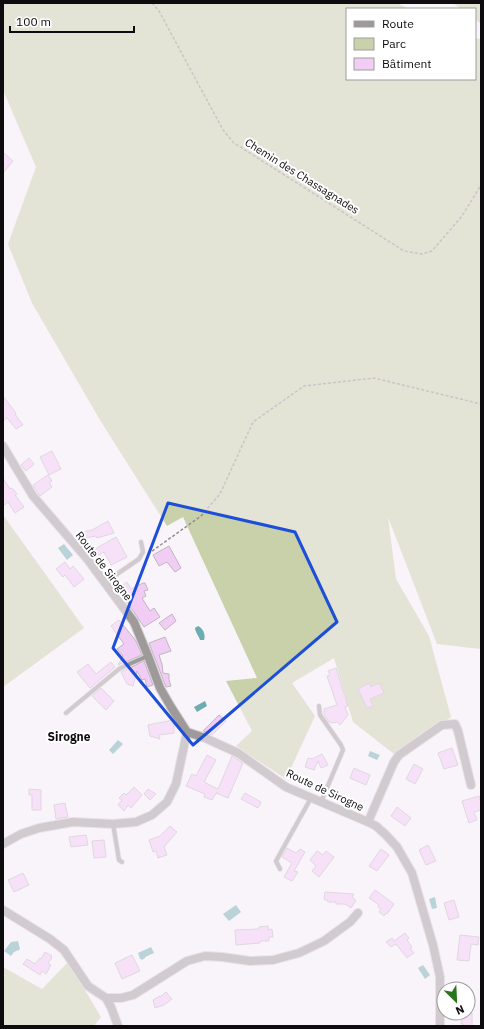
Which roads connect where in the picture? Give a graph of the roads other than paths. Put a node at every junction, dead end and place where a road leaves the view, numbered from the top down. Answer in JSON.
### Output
{"nodes":[{"id":1,"x":3,"y":447,"type":"edge"},
{"id":2,"x":140,"y":542,"type":"dead end"},
{"id":3,"x":104,"y":583,"type":"junction"},
{"id":4,"x":148,"y":656,"type":"junction"},
{"id":5,"x":319,"y":706,"type":"dead end"},
{"id":6,"x":66,"y":713,"type":"dead end"},
{"id":7,"x":187,"y":732,"type":"junction"},
{"id":8,"x":471,"y":786,"type":"dead end"},
{"id":9,"x":311,"y":798,"type":"junction"},
{"id":10,"x":321,"y":803,"type":"junction"},
{"id":11,"x":368,"y":822,"type":"junction"},
{"id":12,"x":113,"y":824,"type":"junction"},
{"id":13,"x":3,"y":844,"type":"edge"},
{"id":14,"x":122,"y":862,"type":"dead end"},
{"id":15,"x":280,"y":869,"type":"dead end"},
{"id":16,"x":3,"y":910,"type":"edge"},
{"id":17,"x":358,"y":913,"type":"dead end"},
{"id":18,"x":106,"y":998,"type":"junction"},
{"id":19,"x":118,"y":1026,"type":"edge"},
{"id":20,"x":440,"y":1026,"type":"edge"}],
"edges":[{"from":1,"to":3,"type":"street","name":"Route de Sirogne"},
{"from":2,"to":3,"type":"lane"},
{"from":3,"to":4,"type":"street","name":"Route de Sirogne"},
{"from":4,"to":6,"type":"lane"},
{"from":4,"to":7,"type":"street","name":"Route de Sirogne"},
{"from":5,"to":10,"type":"lane"},
{"from":7,"to":9,"type":"street","name":"Route de Sirogne"},
{"from":7,"to":12,"type":"street"},
{"from":8,"to":11,"type":"street"},
{"from":9,"to":10,"type":"street","name":"Route de Sirogne"},
{"from":9,"to":15,"type":"lane"},
{"from":10,"to":11,"type":"street","name":"Route de Sirogne"},
{"from":11,"to":20,"type":"street","name":"Route de Sirogne"},
{"from":12,"to":13,"type":"street"},
{"from":12,"to":14,"type":"lane"},
{"from":16,"to":18,"type":"street"},
{"from":17,"to":18,"type":"street"},
{"from":18,"to":19,"type":"street"}]}
